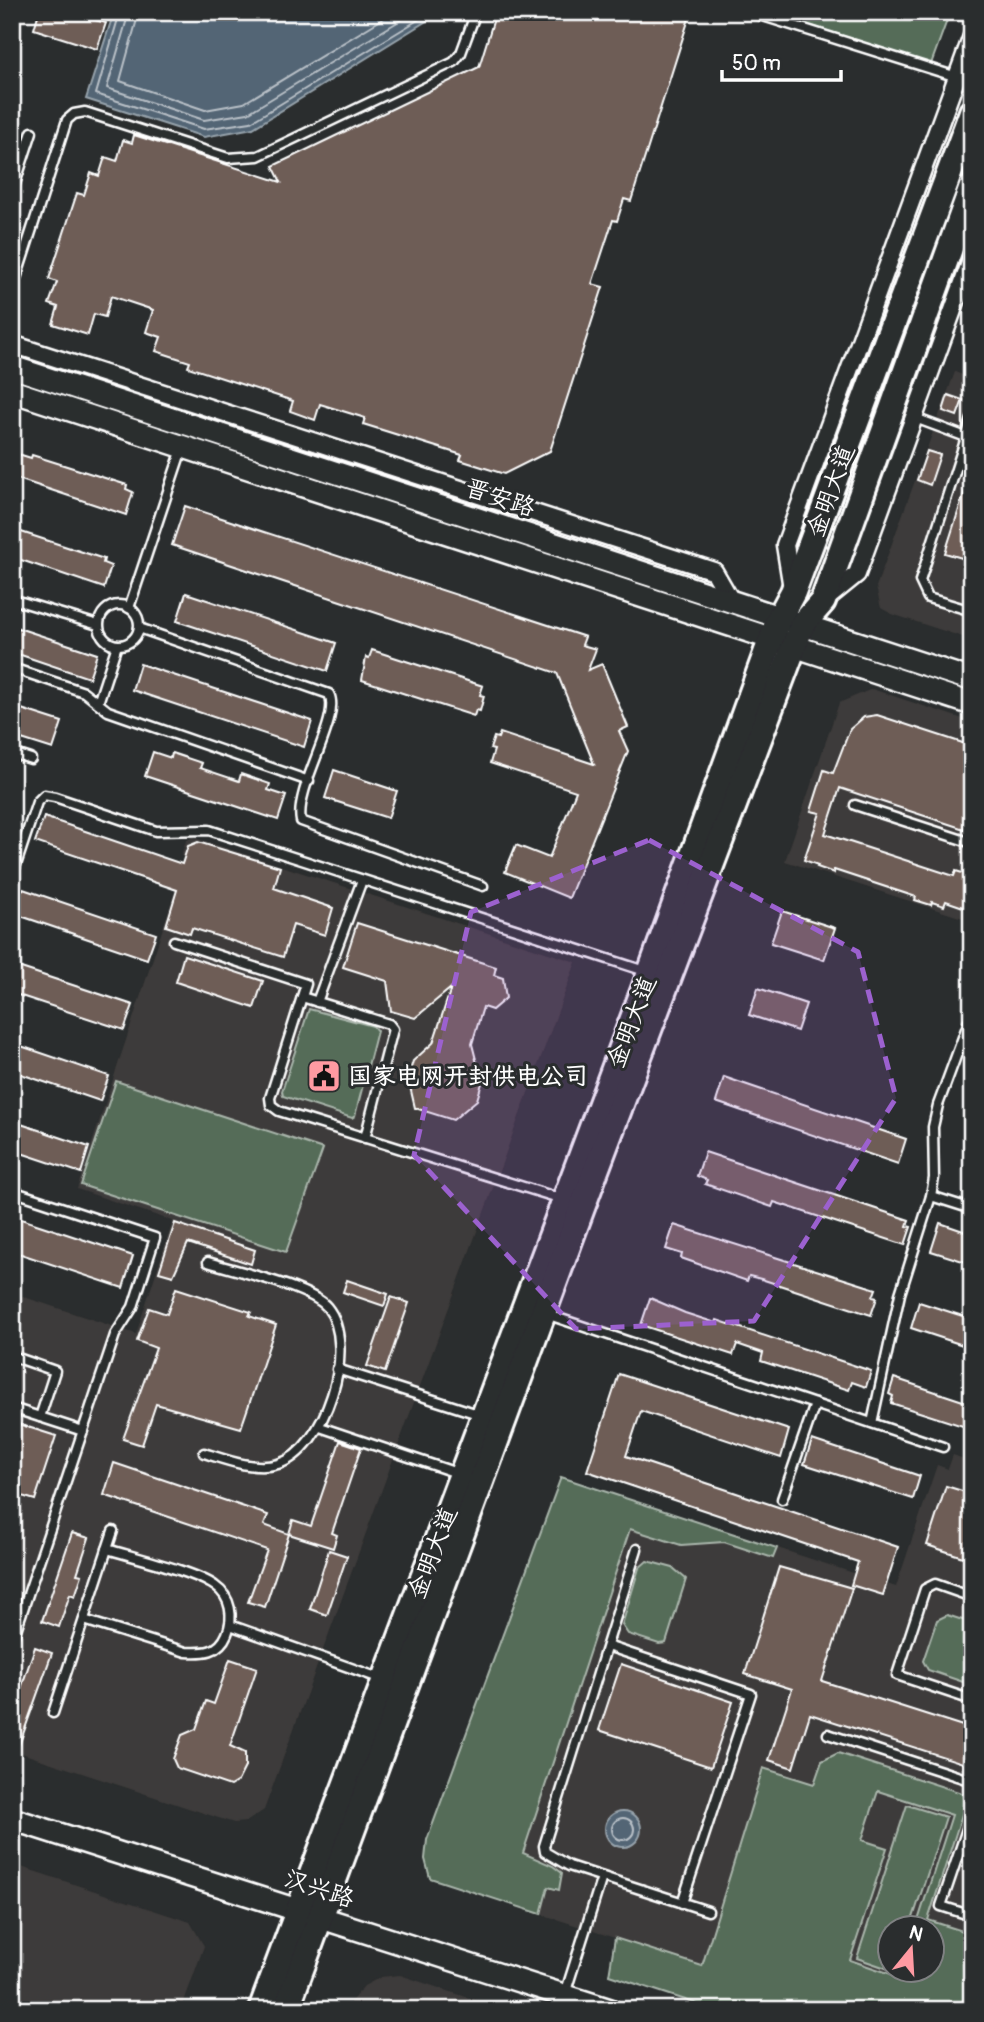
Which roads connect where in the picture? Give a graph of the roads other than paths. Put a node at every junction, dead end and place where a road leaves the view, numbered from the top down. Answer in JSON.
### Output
{"nodes":[{"id":1,"x":475,"y":12,"type":"edge"},
{"id":2,"x":750,"y":12,"type":"edge"},
{"id":3,"x":972,"y":36,"type":"edge"},
{"id":4,"x":957,"y":77,"type":"junction"},
{"id":5,"x":972,"y":112,"type":"edge"},
{"id":6,"x":32,"y":132,"type":"dead end"},
{"id":7,"x":972,"y":187,"type":"edge"},
{"id":8,"x":12,"y":193,"type":"edge"},
{"id":9,"x":972,"y":258,"type":"edge"},
{"id":10,"x":12,"y":291,"type":"edge"},
{"id":11,"x":12,"y":344,"type":"edge"},
{"id":12,"x":12,"y":367,"type":"edge"},
{"id":13,"x":12,"y":391,"type":"edge"},
{"id":14,"x":915,"y":418,"type":"junction"},
{"id":15,"x":972,"y":419,"type":"edge"},
{"id":16,"x":966,"y":437,"type":"junction"},
{"id":17,"x":183,"y":446,"type":"junction"},
{"id":18,"x":793,"y":592,"type":"junction"},
{"id":19,"x":12,"y":599,"type":"edge"},
{"id":20,"x":823,"y":601,"type":"junction"},
{"id":21,"x":732,"y":602,"type":"junction"},
{"id":22,"x":129,"y":608,"type":"junction"},
{"id":23,"x":972,"y":611,"type":"edge"},
{"id":24,"x":98,"y":625,"type":"junction"},
{"id":25,"x":139,"y":628,"type":"junction"},
{"id":26,"x":787,"y":632,"type":"junction"},
{"id":27,"x":117,"y":645,"type":"junction"},
{"id":28,"x":12,"y":668,"type":"edge"},
{"id":29,"x":970,"y":672,"type":"edge"},
{"id":30,"x":98,"y":703,"type":"junction"},
{"id":31,"x":972,"y":705,"type":"edge"},
{"id":32,"x":12,"y":753,"type":"edge"},
{"id":33,"x":31,"y":759,"type":"dead end"},
{"id":34,"x":309,"y":781,"type":"junction"},
{"id":35,"x":855,"y":805,"type":"dead end"},
{"id":36,"x":972,"y":843,"type":"edge"},
{"id":37,"x":12,"y":877,"type":"edge"},
{"id":38,"x":362,"y":880,"type":"junction"},
{"id":39,"x":483,"y":886,"type":"dead end"},
{"id":40,"x":174,"y":941,"type":"dead end"},
{"id":41,"x":650,"y":973,"type":"junction"},
{"id":42,"x":302,"y":997,"type":"junction"},
{"id":43,"x":317,"y":1002,"type":"junction"},
{"id":44,"x":972,"y":1013,"type":"edge"},
{"id":45,"x":365,"y":1138,"type":"junction"},
{"id":46,"x":12,"y":1191,"type":"edge"},
{"id":47,"x":931,"y":1196,"type":"junction"},
{"id":48,"x":565,"y":1200,"type":"junction"},
{"id":49,"x":972,"y":1209,"type":"edge"},
{"id":50,"x":208,"y":1262,"type":"dead end"},
{"id":51,"x":543,"y":1313,"type":"junction"},
{"id":52,"x":12,"y":1356,"type":"edge"},
{"id":53,"x":337,"y":1369,"type":"junction"},
{"id":54,"x":815,"y":1404,"type":"junction"},
{"id":55,"x":12,"y":1408,"type":"edge"},
{"id":56,"x":483,"y":1416,"type":"junction"},
{"id":57,"x":40,"y":1417,"type":"junction"},
{"id":58,"x":872,"y":1423,"type":"junction"},
{"id":59,"x":320,"y":1427,"type":"junction"},
{"id":60,"x":83,"y":1432,"type":"junction"},
{"id":61,"x":943,"y":1447,"type":"dead end"},
{"id":62,"x":204,"y":1453,"type":"dead end"},
{"id":63,"x":462,"y":1475,"type":"junction"},
{"id":64,"x":782,"y":1499,"type":"dead end"},
{"id":65,"x":113,"y":1531,"type":"dead end"},
{"id":66,"x":107,"y":1549,"type":"junction"},
{"id":67,"x":637,"y":1549,"type":"dead end"},
{"id":68,"x":972,"y":1597,"type":"edge"},
{"id":69,"x":84,"y":1620,"type":"junction"},
{"id":70,"x":230,"y":1625,"type":"junction"},
{"id":71,"x":12,"y":1642,"type":"edge"},
{"id":72,"x":607,"y":1646,"type":"junction"},
{"id":73,"x":385,"y":1680,"type":"junction"},
{"id":74,"x":972,"y":1700,"type":"edge"},
{"id":75,"x":53,"y":1713,"type":"dead end"},
{"id":76,"x":828,"y":1734,"type":"dead end"},
{"id":77,"x":972,"y":1781,"type":"edge"},
{"id":78,"x":972,"y":1814,"type":"edge"},
{"id":79,"x":12,"y":1819,"type":"edge"},
{"id":80,"x":12,"y":1832,"type":"edge"},
{"id":81,"x":601,"y":1877,"type":"junction"},
{"id":82,"x":682,"y":1903,"type":"junction"},
{"id":83,"x":708,"y":1912,"type":"dead end"},
{"id":84,"x":972,"y":1916,"type":"edge"},
{"id":85,"x":307,"y":1920,"type":"junction"},
{"id":86,"x":566,"y":2003,"type":"edge"},
{"id":87,"x":261,"y":2010,"type":"edge"},
{"id":88,"x":286,"y":2010,"type":"edge"},
{"id":89,"x":610,"y":2010,"type":"edge"}],
"edges":[{"from":1,"to":10,"type":"lane"},
{"from":2,"to":4,"type":"lane"},
{"from":3,"to":4,"type":"street"},
{"from":4,"to":18,"type":"street"},
{"from":5,"to":18,"type":"main road","name":"金明大道"},
{"from":6,"to":8,"type":"lane"},
{"from":7,"to":20,"type":"main road","name":"金明大道"},
{"from":9,"to":14,"type":"street"},
{"from":11,"to":21,"type":"street"},
{"from":12,"to":21,"type":"main road","name":"晋安路"},
{"from":13,"to":17,"type":"main road","name":"晋安路"},
{"from":14,"to":16,"type":"lane"},
{"from":14,"to":20,"type":"street"},
{"from":15,"to":16,"type":"lane"},
{"from":16,"to":23,"type":"lane"},
{"from":17,"to":22,"type":"lane"},
{"from":17,"to":26,"type":"main road","name":"晋安路"},
{"from":18,"to":26,"type":"main road","name":"金明大道"},
{"from":19,"to":24,"type":"lane"},
{"from":20,"to":26,"type":"main road","name":"金明大道"},
{"from":21,"to":26,"type":"main road","name":"晋安路"},
{"from":22,"to":24,"type":"lane"},
{"from":22,"to":25,"type":"lane"},
{"from":24,"to":27,"type":"lane"},
{"from":25,"to":27,"type":"lane"},
{"from":25,"to":34,"type":"lane"},
{"from":26,"to":29,"type":"main road","name":"晋安路"},
{"from":26,"to":31,"type":"main road","name":"晋安路"},
{"from":26,"to":41,"type":"main road","name":"金明大道"},
{"from":26,"to":51,"type":"main road","name":"金明大道"},
{"from":27,"to":30,"type":"lane"},
{"from":28,"to":30,"type":"lane"},
{"from":30,"to":34,"type":"lane"},
{"from":32,"to":33,"type":"lane"},
{"from":34,"to":39,"type":"lane"},
{"from":35,"to":36,"type":"lane"},
{"from":37,"to":38,"type":"lane"},
{"from":38,"to":41,"type":"lane"},
{"from":38,"to":43,"type":"lane"},
{"from":40,"to":42,"type":"lane"},
{"from":41,"to":48,"type":"main road","name":"金明大道"},
{"from":42,"to":43,"type":"lane"},
{"from":42,"to":45,"type":"lane"},
{"from":43,"to":45,"type":"lane"},
{"from":44,"to":47,"type":"lane"},
{"from":45,"to":48,"type":"lane"},
{"from":46,"to":60,"type":"lane"},
{"from":47,"to":49,"type":"lane"},
{"from":47,"to":58,"type":"lane"},
{"from":48,"to":56,"type":"main road","name":"金明大道"},
{"from":50,"to":53,"type":"lane"},
{"from":51,"to":54,"type":"lane"},
{"from":51,"to":85,"type":"main road","name":"金明大道"},
{"from":52,"to":57,"type":"lane"},
{"from":53,"to":56,"type":"lane"},
{"from":53,"to":59,"type":"lane"},
{"from":54,"to":58,"type":"lane"},
{"from":54,"to":64,"type":"lane"},
{"from":55,"to":57,"type":"lane"},
{"from":56,"to":63,"type":"main road","name":"金明大道"},
{"from":57,"to":60,"type":"lane"},
{"from":58,"to":61,"type":"lane"},
{"from":59,"to":62,"type":"lane"},
{"from":59,"to":63,"type":"lane"},
{"from":60,"to":71,"type":"lane"},
{"from":63,"to":73,"type":"main road","name":"金明大道"},
{"from":65,"to":66,"type":"lane"},
{"from":66,"to":69,"type":"lane"},
{"from":66,"to":70,"type":"lane"},
{"from":67,"to":72,"type":"lane"},
{"from":68,"to":74,"type":"lane"},
{"from":69,"to":70,"type":"lane"},
{"from":69,"to":75,"type":"lane"},
{"from":70,"to":73,"type":"lane"},
{"from":72,"to":81,"type":"lane"},
{"from":72,"to":82,"type":"lane"},
{"from":73,"to":85,"type":"main road","name":"金明大道"},
{"from":76,"to":77,"type":"lane"},
{"from":78,"to":84,"type":"lane"},
{"from":79,"to":85,"type":"main road","name":"汉兴路"},
{"from":80,"to":85,"type":"main road","name":"汉兴路"},
{"from":81,"to":82,"type":"lane"},
{"from":81,"to":86,"type":"lane"},
{"from":82,"to":83,"type":"lane"},
{"from":85,"to":86,"type":"main road","name":"汉兴路"},
{"from":85,"to":87,"type":"main road","name":"金明大道"},
{"from":85,"to":88,"type":"main road","name":"金明大道"},
{"from":86,"to":89,"type":"main road","name":"汉兴路"}]}
